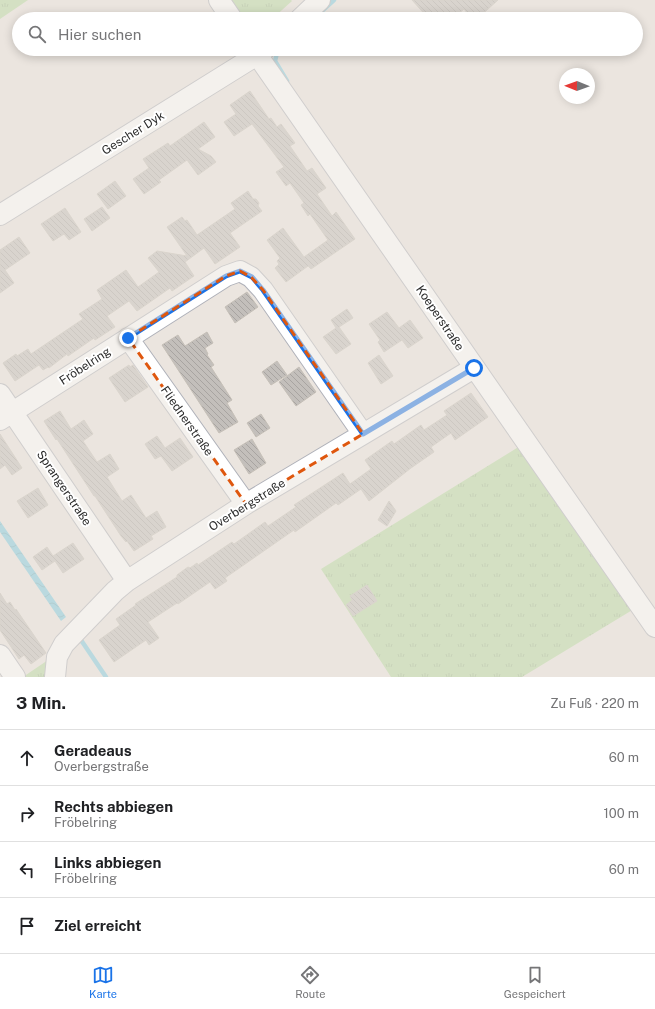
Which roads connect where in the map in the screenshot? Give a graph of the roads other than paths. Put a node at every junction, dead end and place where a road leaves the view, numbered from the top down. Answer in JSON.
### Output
{"nodes":[{"id":1,"x":219,"y":0,"type":"edge"},
{"id":2,"x":320,"y":0,"type":"edge"},
{"id":3,"x":227,"y":12,"type":"edge"},
{"id":4,"x":307,"y":12,"type":"edge"},
{"id":5,"x":250,"y":56,"type":"edge"},
{"id":6,"x":261,"y":56,"type":"edge"},
{"id":7,"x":0,"y":215,"type":"edge"},
{"id":8,"x":128,"y":338,"type":"junction"},
{"id":9,"x":474,"y":368,"type":"junction"},
{"id":10,"x":0,"y":394,"type":"edge"},
{"id":11,"x":6,"y":416,"type":"edge"},
{"id":12,"x":363,"y":434,"type":"junction"},
{"id":13,"x":246,"y":504,"type":"junction"},
{"id":14,"x":127,"y":581,"type":"junction"},
{"id":15,"x":655,"y":627,"type":"edge"},
{"id":16,"x":0,"y":655,"type":"edge"},
{"id":17,"x":15,"y":677,"type":"edge"},
{"id":18,"x":55,"y":677,"type":"edge"}],
"edges":[{"from":1,"to":3,"type":"street"},
{"from":2,"to":4,"type":"street"},
{"from":5,"to":7,"type":"street","name":"Gescher Dyk"},
{"from":6,"to":9,"type":"street","name":"Koeperstraße"},
{"from":8,"to":11,"type":"street","name":"Fröbelring"},
{"from":8,"to":12,"type":"street","name":"Fröbelring"},
{"from":8,"to":13,"type":"street","name":"Fliednerstraße"},
{"from":9,"to":12,"type":"street","name":"Overbergstraße"},
{"from":9,"to":15,"type":"street","name":"Koeperstraße"},
{"from":10,"to":11,"type":"street","name":"Sprangerstraße"},
{"from":11,"to":14,"type":"street","name":"Sprangerstraße"},
{"from":12,"to":13,"type":"street","name":"Overbergstraße"},
{"from":13,"to":14,"type":"street","name":"Overbergstraße"},
{"from":14,"to":18,"type":"street","name":"Overbergstraße"},
{"from":16,"to":17,"type":"street"}]}
